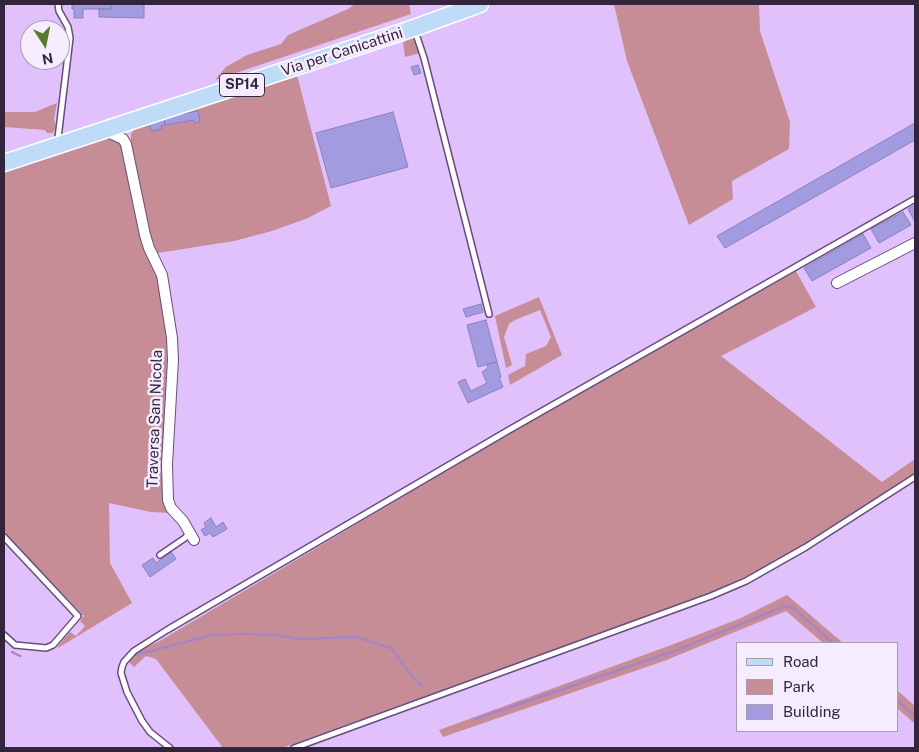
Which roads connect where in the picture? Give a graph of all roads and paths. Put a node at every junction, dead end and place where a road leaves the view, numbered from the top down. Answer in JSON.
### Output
{"nodes":[{"id":1,"x":58,"y":4,"type":"edge"},
{"id":2,"x":459,"y":4,"type":"edge"},
{"id":3,"x":480,"y":4,"type":"edge"},
{"id":4,"x":414,"y":28,"type":"junction"},
{"id":5,"x":104,"y":130,"type":"junction"},
{"id":6,"x":58,"y":138,"type":"junction"},
{"id":7,"x":4,"y":156,"type":"edge"},
{"id":8,"x":4,"y":163,"type":"edge"},
{"id":9,"x":915,"y":199,"type":"edge"},
{"id":10,"x":915,"y":243,"type":"edge"},
{"id":11,"x":838,"y":283,"type":"dead end"},
{"id":12,"x":488,"y":314,"type":"dead end"},
{"id":13,"x":915,"y":477,"type":"edge"},
{"id":14,"x":191,"y":536,"type":"joint"},
{"id":15,"x":4,"y":537,"type":"edge"},
{"id":16,"x":160,"y":555,"type":"dead end"},
{"id":17,"x":4,"y":635,"type":"edge"},
{"id":18,"x":170,"y":748,"type":"edge"},
{"id":19,"x":294,"y":748,"type":"edge"}],
"edges":[{"from":1,"to":6,"type":"lane"},
{"from":2,"to":6,"type":"main road","name":"Via per Canicattini","number":"SP14"},
{"from":3,"to":4,"type":"main road","name":"Via per Canicattini","number":"SP14"},
{"from":4,"to":5,"type":"main road","name":"Via per Canicattini","number":"SP14"},
{"from":4,"to":12,"type":"lane"},
{"from":5,"to":8,"type":"main road","name":"Via per Canicattini","number":"SP14"},
{"from":5,"to":14,"type":"street","name":"Traversa San Nicola"},
{"from":6,"to":7,"type":"main road","name":"Via per Canicattini","number":"SP14"},
{"from":9,"to":18,"type":"lane"},
{"from":10,"to":11,"type":"street"},
{"from":13,"to":19,"type":"lane"},
{"from":14,"to":16,"type":"lane"},
{"from":15,"to":17,"type":"lane"}]}
